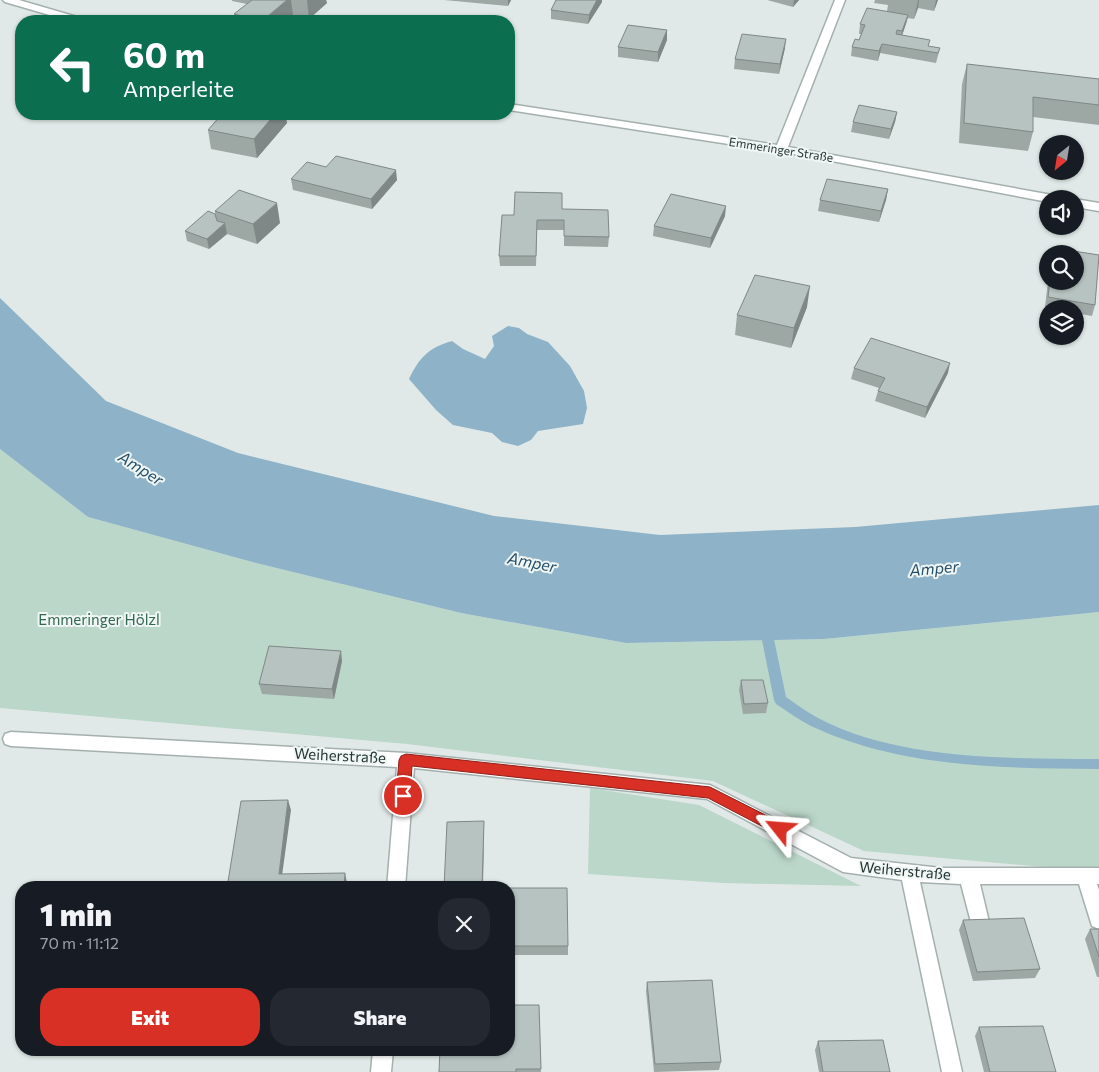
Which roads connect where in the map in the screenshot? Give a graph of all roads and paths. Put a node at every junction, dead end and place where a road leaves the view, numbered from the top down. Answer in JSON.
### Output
{"nodes":[{"id":1,"x":8,"y":0,"type":"edge"},
{"id":2,"x":840,"y":0,"type":"edge"},
{"id":3,"x":59,"y":15,"type":"edge"},
{"id":4,"x":515,"y":108,"type":"edge"},
{"id":5,"x":781,"y":149,"type":"junction"},
{"id":6,"x":1039,"y":197,"type":"edge"},
{"id":7,"x":1084,"y":204,"type":"edge"},
{"id":8,"x":1099,"y":207,"type":"edge"},
{"id":9,"x":11,"y":739,"type":"dead end"},
{"id":10,"x":406,"y":760,"type":"junction"},
{"id":11,"x":909,"y":872,"type":"junction"},
{"id":12,"x":1092,"y":875,"type":"edge"},
{"id":13,"x":968,"y":876,"type":"junction"},
{"id":14,"x":397,"y":881,"type":"edge"},
{"id":15,"x":1099,"y":920,"type":"edge"},
{"id":16,"x":981,"y":926,"type":"edge"},
{"id":17,"x":382,"y":1056,"type":"edge"},
{"id":18,"x":381,"y":1072,"type":"edge"},
{"id":19,"x":952,"y":1072,"type":"edge"}],
"edges":[{"from":1,"to":3,"type":"street"},
{"from":2,"to":5,"type":"street"},
{"from":4,"to":5,"type":"street","name":"Emmeringer Straße"},
{"from":5,"to":6,"type":"street","name":"Emmeringer Straße"},
{"from":7,"to":8,"type":"street"},
{"from":9,"to":10,"type":"street","name":"Weiherstraße"},
{"from":10,"to":11,"type":"street","name":"Weiherstraße"},
{"from":10,"to":14,"type":"street"},
{"from":11,"to":13,"type":"street","name":"Weiherstraße"},
{"from":11,"to":19,"type":"street"},
{"from":12,"to":13,"type":"street","name":"Weiherstraße"},
{"from":12,"to":15,"type":"street"},
{"from":13,"to":16,"type":"street"},
{"from":17,"to":18,"type":"street"}]}
